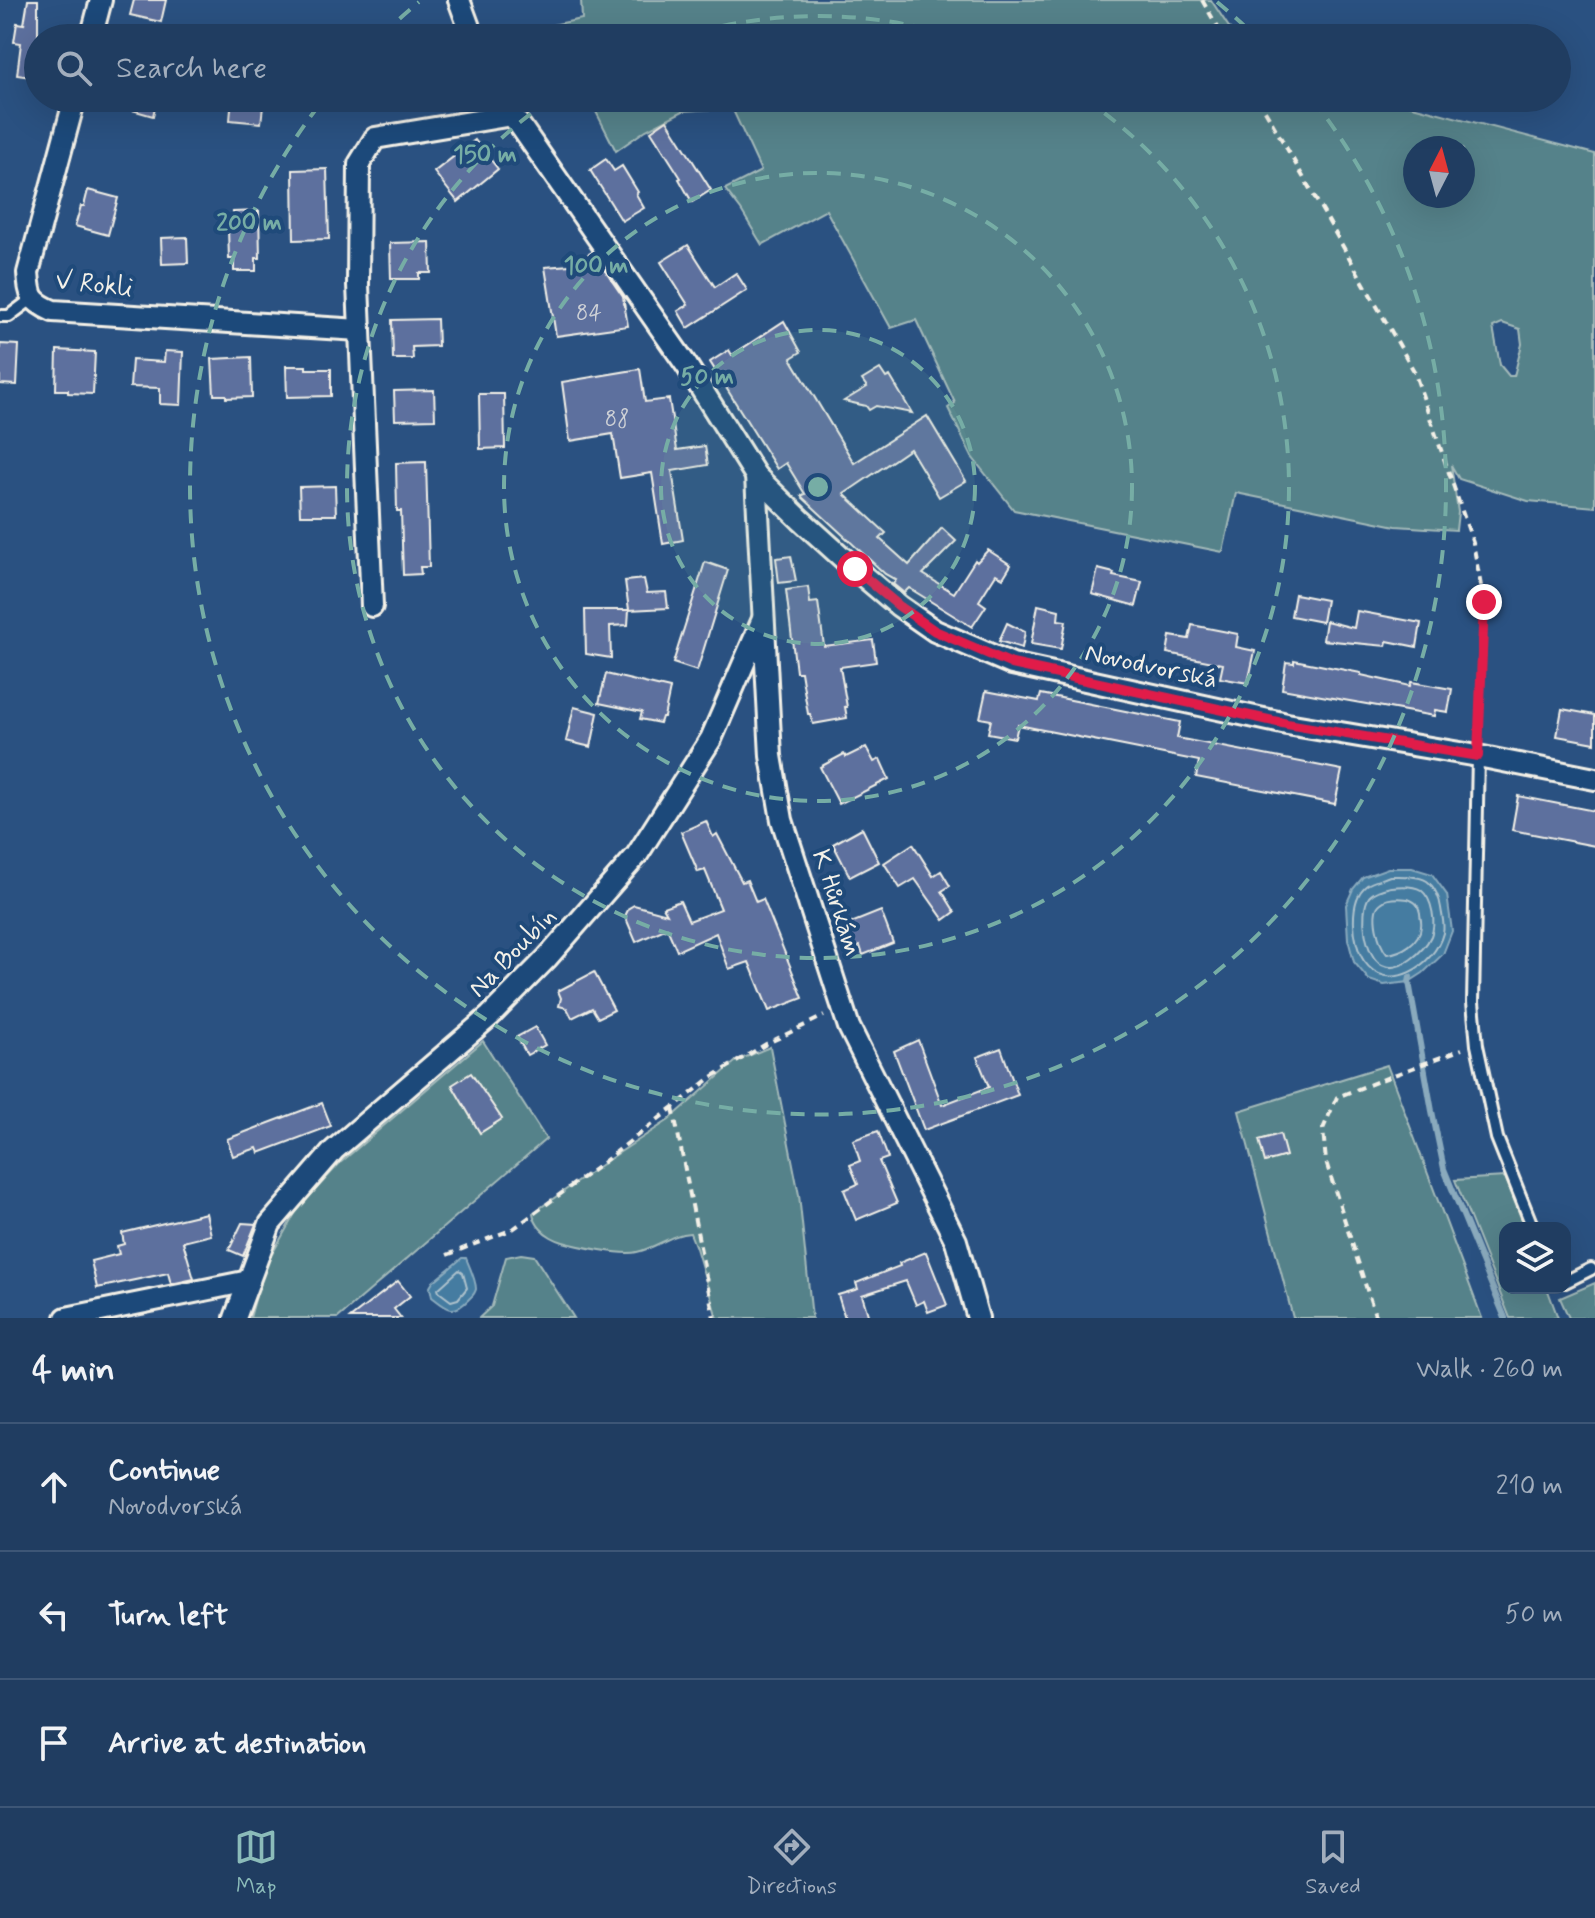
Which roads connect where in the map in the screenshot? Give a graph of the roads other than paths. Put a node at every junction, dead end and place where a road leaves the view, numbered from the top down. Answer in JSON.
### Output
{"nodes":[{"id":1,"x":101,"y":0,"type":"edge"},
{"id":2,"x":459,"y":0,"type":"edge"},
{"id":3,"x":95,"y":24,"type":"edge"},
{"id":4,"x":468,"y":24,"type":"edge"},
{"id":5,"x":71,"y":112,"type":"edge"},
{"id":6,"x":510,"y":112,"type":"edge"},
{"id":7,"x":512,"y":115,"type":"junction"},
{"id":8,"x":33,"y":298,"type":"junction"},
{"id":9,"x":0,"y":316,"type":"edge"},
{"id":10,"x":360,"y":330,"type":"junction"},
{"id":11,"x":756,"y":476,"type":"junction"},
{"id":12,"x":372,"y":606,"type":"dead end"},
{"id":13,"x":763,"y":619,"type":"junction"},
{"id":14,"x":1478,"y":756,"type":"junction"},
{"id":15,"x":1595,"y":779,"type":"edge"},
{"id":16,"x":1531,"y":1222,"type":"edge"},
{"id":17,"x":1591,"y":1269,"type":"dead end"},
{"id":18,"x":1571,"y":1279,"type":"edge"},
{"id":19,"x":249,"y":1281,"type":"junction"},
{"id":20,"x":66,"y":1318,"type":"edge"},
{"id":21,"x":235,"y":1318,"type":"edge"},
{"id":22,"x":978,"y":1318,"type":"edge"}],
"edges":[{"from":1,"to":3,"type":"street"},
{"from":2,"to":4,"type":"street"},
{"from":5,"to":8,"type":"street","name":"V Rokli"},
{"from":6,"to":7,"type":"street","name":"Novodvorská"},
{"from":7,"to":10,"type":"street"},
{"from":7,"to":11,"type":"street","name":"Novodvorská"},
{"from":8,"to":9,"type":"lane"},
{"from":8,"to":10,"type":"street","name":"V Rokli"},
{"from":10,"to":12,"type":"street"},
{"from":11,"to":13,"type":"street","name":"K Hůrkám"},
{"from":11,"to":14,"type":"street","name":"Novodvorská"},
{"from":13,"to":19,"type":"street","name":"Na Boubín"},
{"from":13,"to":22,"type":"street","name":"K Hůrkám"},
{"from":14,"to":15,"type":"street","name":"Novodvorská"},
{"from":14,"to":16,"type":"lane"},
{"from":17,"to":18,"type":"lane"},
{"from":19,"to":20,"type":"street"},
{"from":19,"to":21,"type":"street","name":"Na Boubín"}]}
